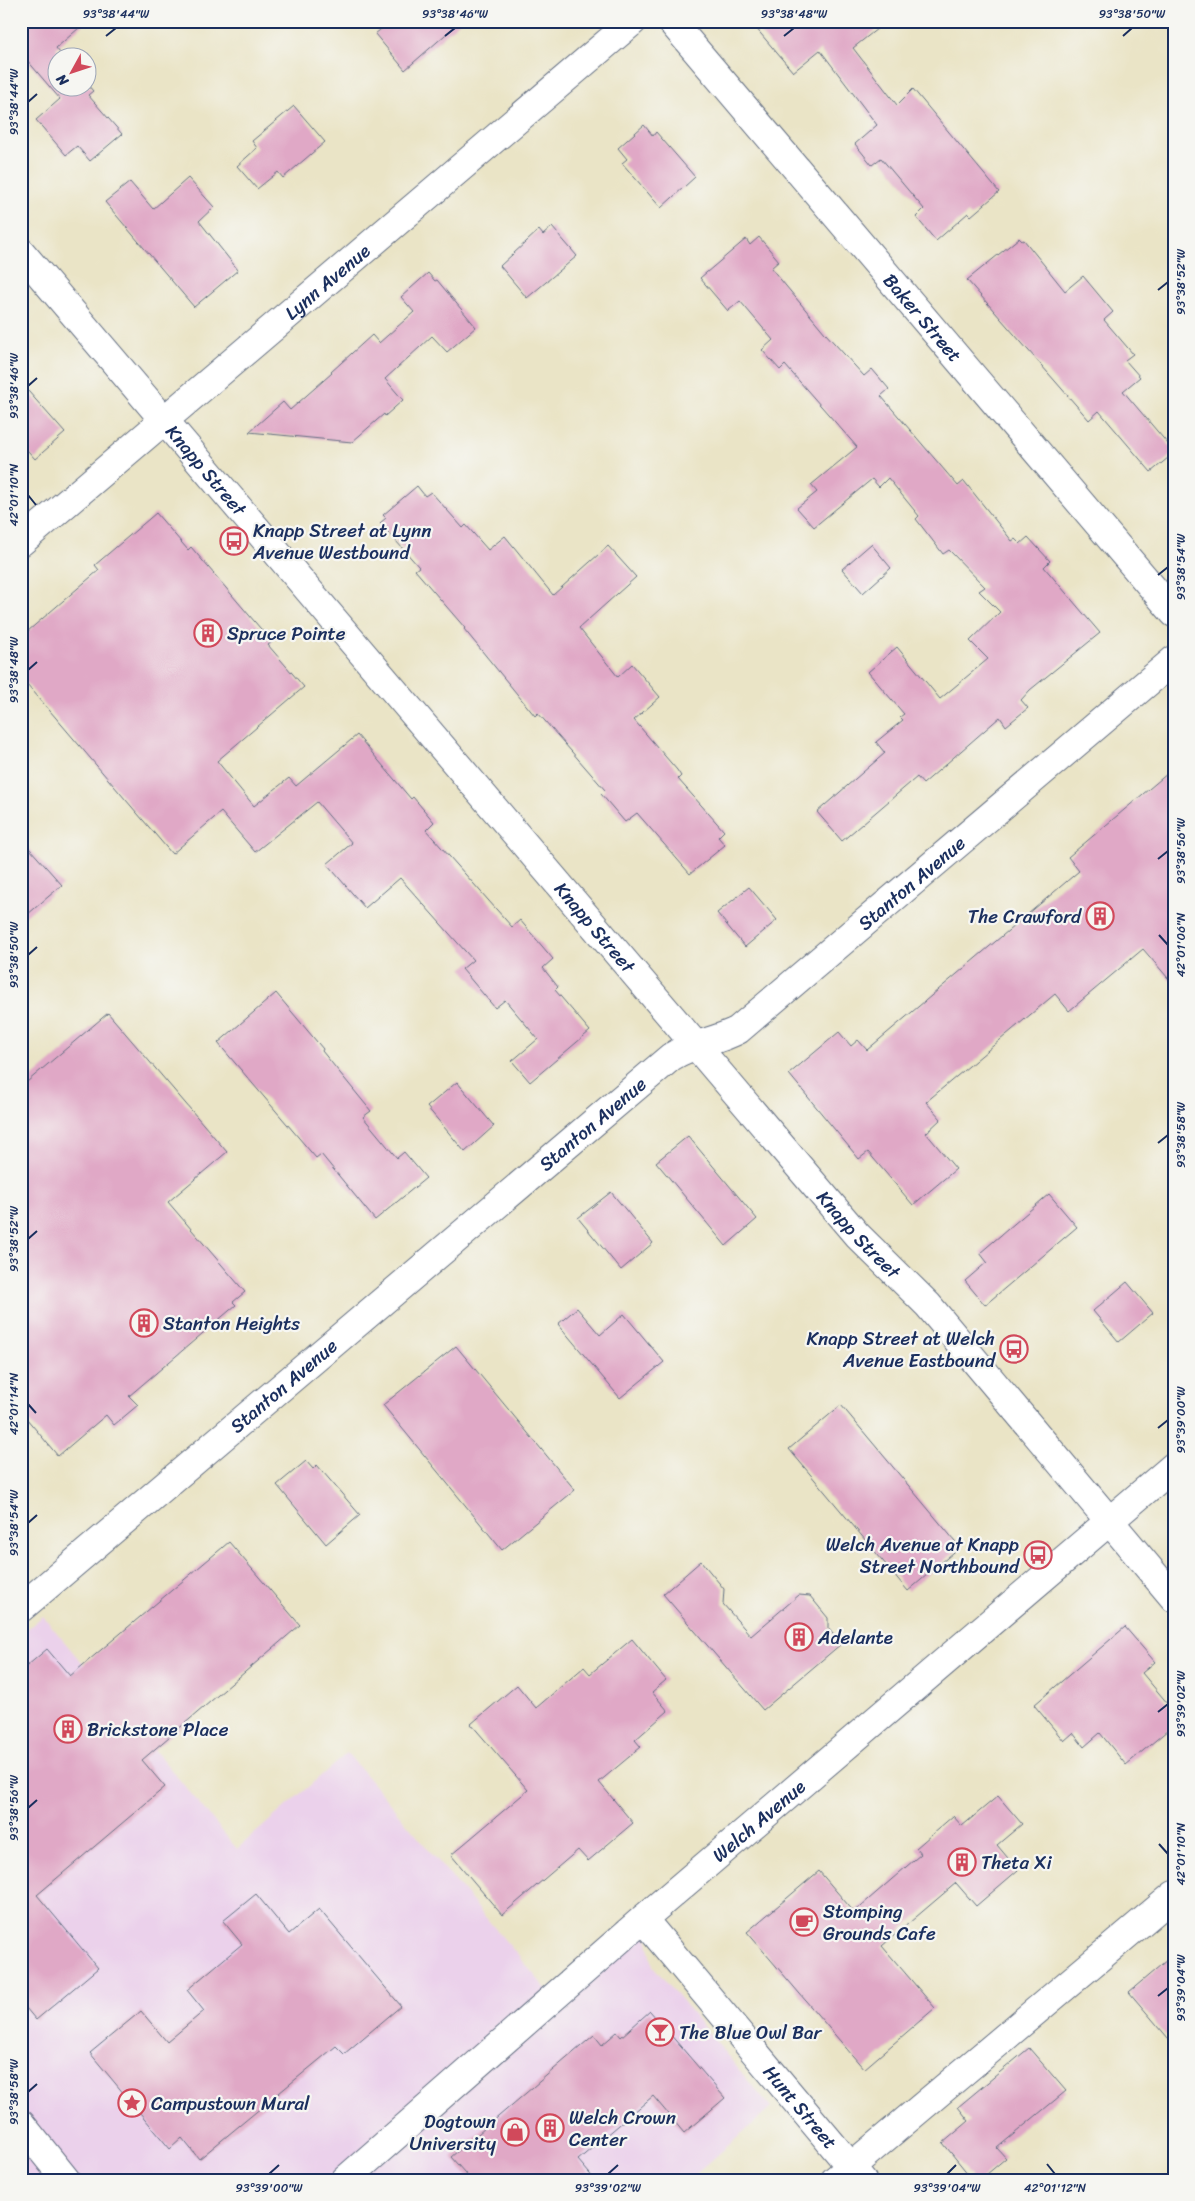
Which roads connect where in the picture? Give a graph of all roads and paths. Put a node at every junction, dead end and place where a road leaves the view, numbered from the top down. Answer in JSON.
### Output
{"nodes":[{"id":1,"x":633,"y":21,"type":"edge"},
{"id":2,"x":671,"y":21,"type":"edge"},
{"id":3,"x":21,"y":252,"type":"edge"},
{"id":4,"x":165,"y":419,"type":"junction"},
{"id":5,"x":21,"y":542,"type":"edge"},
{"id":6,"x":1174,"y":612,"type":"edge"},
{"id":7,"x":1174,"y":660,"type":"edge"},
{"id":8,"x":695,"y":1044,"type":"junction"},
{"id":9,"x":1174,"y":1466,"type":"edge"},
{"id":10,"x":1110,"y":1521,"type":"junction"},
{"id":11,"x":1174,"y":1598,"type":"edge"},
{"id":12,"x":21,"y":1608,"type":"edge"},
{"id":13,"x":1174,"y":1894,"type":"edge"},
{"id":14,"x":643,"y":1919,"type":"junction"},
{"id":15,"x":21,"y":2124,"type":"edge"},
{"id":16,"x":849,"y":2175,"type":"edge"},
{"id":17,"x":66,"y":2180,"type":"edge"},
{"id":18,"x":345,"y":2180,"type":"edge"}],
"edges":[{"from":1,"to":4,"type":"street","name":"Lynn Avenue"},
{"from":2,"to":6,"type":"street","name":"Baker Street"},
{"from":3,"to":4,"type":"street","name":"Knapp Street"},
{"from":4,"to":5,"type":"street","name":"Lynn Avenue"},
{"from":4,"to":8,"type":"street","name":"Knapp Street"},
{"from":7,"to":8,"type":"street","name":"Stanton Avenue"},
{"from":8,"to":10,"type":"street","name":"Knapp Street"},
{"from":8,"to":12,"type":"street","name":"Stanton Avenue"},
{"from":9,"to":10,"type":"street","name":"Welch Avenue"},
{"from":10,"to":11,"type":"street","name":"Knapp Street"},
{"from":10,"to":14,"type":"street","name":"Welch Avenue"},
{"from":13,"to":16,"type":"street"},
{"from":14,"to":16,"type":"street","name":"Hunt Street"},
{"from":14,"to":18,"type":"street","name":"Welch Avenue"},
{"from":15,"to":17,"type":"street"}]}
